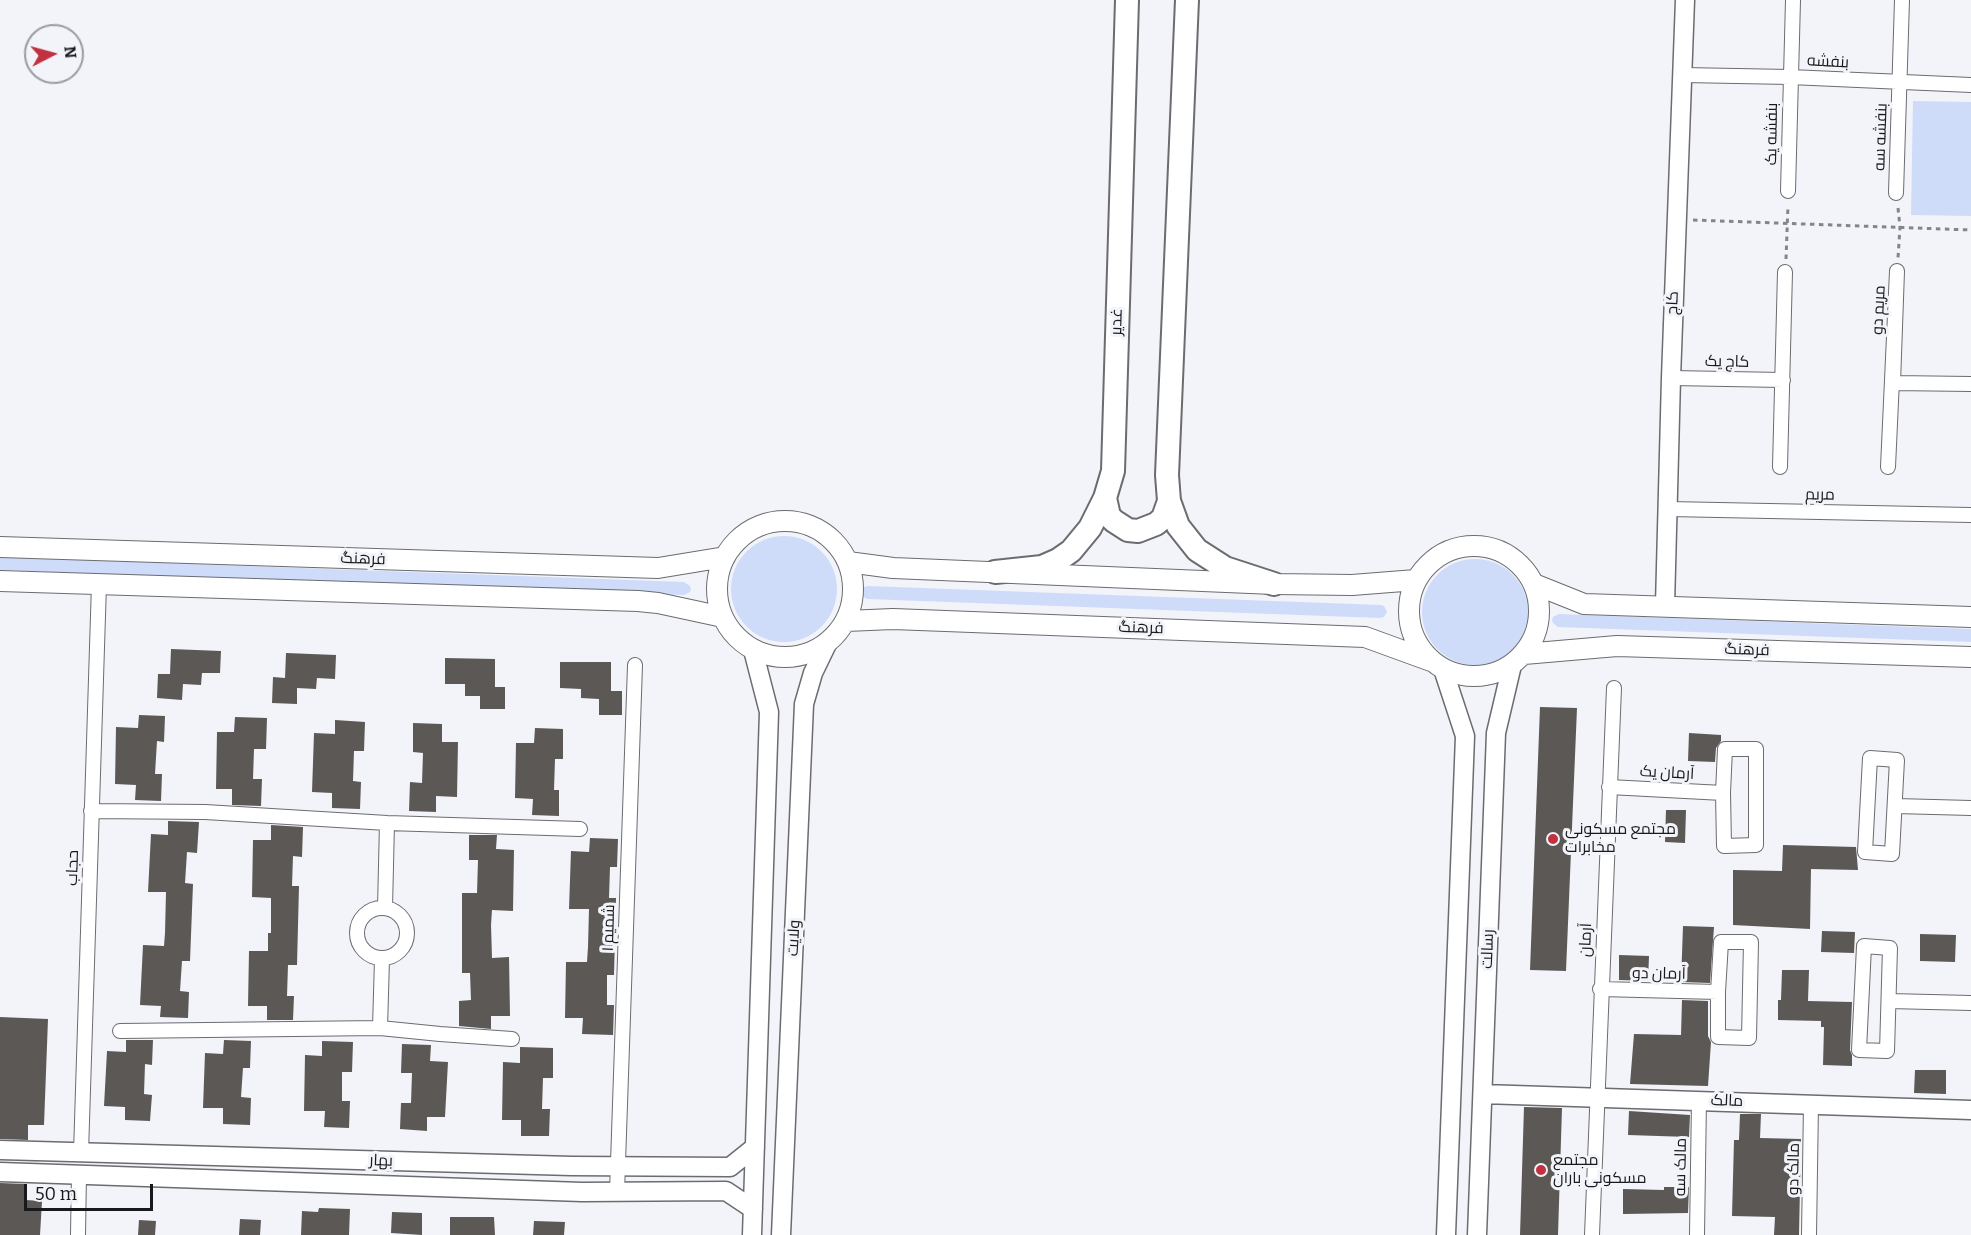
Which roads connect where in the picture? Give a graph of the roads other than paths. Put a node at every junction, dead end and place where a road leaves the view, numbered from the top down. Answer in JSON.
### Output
{"nodes":[{"id":1,"x":1127,"y":0,"type":"edge"},
{"id":2,"x":1188,"y":0,"type":"edge"},
{"id":3,"x":1685,"y":0,"type":"edge"},
{"id":4,"x":1793,"y":0,"type":"edge"},
{"id":5,"x":1902,"y":0,"type":"edge"},
{"id":6,"x":1683,"y":75,"type":"junction"},
{"id":7,"x":1790,"y":77,"type":"junction"},
{"id":8,"x":1900,"y":82,"type":"junction"},
{"id":9,"x":1971,"y":85,"type":"edge"},
{"id":10,"x":1788,"y":191,"type":"road end"},
{"id":11,"x":1896,"y":193,"type":"road end"},
{"id":12,"x":1785,"y":273,"type":"road end"},
{"id":13,"x":1671,"y":378,"type":"junction"},
{"id":14,"x":1783,"y":380,"type":"junction"},
{"id":15,"x":1971,"y":384,"type":"edge"},
{"id":16,"x":1780,"y":467,"type":"dead end"},
{"id":17,"x":1888,"y":467,"type":"dead end"},
{"id":18,"x":1105,"y":498,"type":"junction"},
{"id":19,"x":1169,"y":501,"type":"junction"},
{"id":20,"x":1668,"y":509,"type":"junction"},
{"id":21,"x":1971,"y":514,"type":"edge"},
{"id":22,"x":0,"y":547,"type":"edge"},
{"id":23,"x":725,"y":557,"type":"junction"},
{"id":24,"x":848,"y":562,"type":"junction"},
{"id":25,"x":994,"y":572,"type":"junction"},
{"id":26,"x":1416,"y":580,"type":"junction"},
{"id":27,"x":0,"y":581,"type":"edge"},
{"id":28,"x":99,"y":584,"type":"junction"},
{"id":29,"x":1274,"y":584,"type":"junction"},
{"id":30,"x":1534,"y":585,"type":"junction"},
{"id":31,"x":1665,"y":605,"type":"junction"},
{"id":32,"x":723,"y":617,"type":"junction"},
{"id":33,"x":1971,"y":617,"type":"edge"},
{"id":34,"x":846,"y":621,"type":"junction"},
{"id":35,"x":826,"y":644,"type":"junction"},
{"id":36,"x":753,"y":650,"type":"junction"},
{"id":37,"x":1971,"y":657,"type":"edge"},
{"id":38,"x":1518,"y":659,"type":"junction"},
{"id":39,"x":635,"y":665,"type":"dead end"},
{"id":40,"x":1437,"y":665,"type":"junction"},
{"id":41,"x":1614,"y":688,"type":"dead end"},
{"id":42,"x":1609,"y":787,"type":"junction"},
{"id":43,"x":1723,"y":793,"type":"junction"},
{"id":44,"x":1896,"y":806,"type":"junction"},
{"id":45,"x":1971,"y":808,"type":"edge"},
{"id":46,"x":91,"y":811,"type":"junction"},
{"id":47,"x":387,"y":823,"type":"junction"},
{"id":48,"x":579,"y":829,"type":"dead end"},
{"id":49,"x":385,"y":908,"type":"junction"},
{"id":50,"x":382,"y":959,"type":"junction"},
{"id":51,"x":1600,"y":989,"type":"junction"},
{"id":52,"x":1718,"y":992,"type":"junction"},
{"id":53,"x":1889,"y":1001,"type":"junction"},
{"id":54,"x":1971,"y":1003,"type":"edge"},
{"id":55,"x":380,"y":1028,"type":"junction"},
{"id":56,"x":120,"y":1030,"type":"dead end"},
{"id":57,"x":512,"y":1039,"type":"dead end"},
{"id":58,"x":1483,"y":1094,"type":"junction"},
{"id":59,"x":1597,"y":1097,"type":"junction"},
{"id":60,"x":1699,"y":1100,"type":"junction"},
{"id":61,"x":1811,"y":1104,"type":"junction"},
{"id":62,"x":1971,"y":1110,"type":"edge"},
{"id":63,"x":755,"y":1147,"type":"junction"},
{"id":64,"x":0,"y":1150,"type":"edge"},
{"id":65,"x":81,"y":1153,"type":"junction"},
{"id":66,"x":617,"y":1166,"type":"junction"},
{"id":67,"x":0,"y":1172,"type":"edge"},
{"id":68,"x":80,"y":1174,"type":"junction"},
{"id":69,"x":617,"y":1192,"type":"junction"},
{"id":70,"x":753,"y":1209,"type":"junction"},
{"id":71,"x":78,"y":1235,"type":"edge"},
{"id":72,"x":752,"y":1235,"type":"edge"},
{"id":73,"x":781,"y":1235,"type":"edge"},
{"id":74,"x":1446,"y":1235,"type":"edge"},
{"id":75,"x":1477,"y":1235,"type":"edge"},
{"id":76,"x":1592,"y":1235,"type":"edge"},
{"id":77,"x":1697,"y":1235,"type":"edge"},
{"id":78,"x":1809,"y":1235,"type":"edge"}],
"edges":[{"from":1,"to":18,"type":"main road","name":"غدیر"},
{"from":2,"to":19,"type":"main road"},
{"from":3,"to":6,"type":"street","name":"کاج"},
{"from":4,"to":7,"type":"street","name":"بنفشه یک"},
{"from":5,"to":8,"type":"street","name":"بنفشه سه"},
{"from":6,"to":7,"type":"street","name":"بنفشه"},
{"from":6,"to":13,"type":"street","name":"کاج"},
{"from":7,"to":8,"type":"street","name":"بنفشه"},
{"from":7,"to":10,"type":"street","name":"بنفشه یک"},
{"from":8,"to":9,"type":"street","name":"بنفشه"},
{"from":8,"to":11,"type":"street","name":"بنفشه سه"},
{"from":12,"to":14,"type":"street"},
{"from":13,"to":14,"type":"street","name":"کاج یک"},
{"from":13,"to":20,"type":"street","name":"کاج"},
{"from":14,"to":16,"type":"street"},
{"from":15,"to":17,"type":"street","name":"مریم دو"},
{"from":18,"to":19,"type":"main road"},
{"from":18,"to":25,"type":"main road","name":"غدیر"},
{"from":19,"to":29,"type":"main road"},
{"from":20,"to":21,"type":"street","name":"مریم"},
{"from":20,"to":31,"type":"street","name":"کاج"},
{"from":22,"to":23,"type":"main road","name":"فرهنگ"},
{"from":23,"to":24,"type":"main road"},
{"from":23,"to":32,"type":"main road"},
{"from":24,"to":25,"type":"main road"},
{"from":24,"to":34,"type":"main road"},
{"from":25,"to":29,"type":"main road"},
{"from":26,"to":29,"type":"main road"},
{"from":26,"to":30,"type":"main road"},
{"from":26,"to":40,"type":"main road"},
{"from":27,"to":28,"type":"main road","name":"فرهنگ"},
{"from":28,"to":32,"type":"main road","name":"فرهنگ"},
{"from":28,"to":46,"type":"street","name":"حجاب"},
{"from":30,"to":31,"type":"main road"},
{"from":30,"to":38,"type":"main road"},
{"from":31,"to":33,"type":"main road"},
{"from":32,"to":36,"type":"main road"},
{"from":34,"to":35,"type":"main road"},
{"from":34,"to":40,"type":"main road","name":"فرهنگ"},
{"from":35,"to":36,"type":"main road"},
{"from":35,"to":73,"type":"street","name":"ولایت"},
{"from":36,"to":63,"type":"street","name":"ولایت"},
{"from":37,"to":38,"type":"main road","name":"فرهنگ"},
{"from":38,"to":40,"type":"main road"},
{"from":38,"to":58,"type":"street","name":"رسالت"},
{"from":39,"to":66,"type":"street","name":"شمیم ۱"},
{"from":40,"to":74,"type":"street","name":"رسالت"},
{"from":41,"to":42,"type":"street","name":"آرمان"},
{"from":42,"to":43,"type":"street","name":"آرمان یک"},
{"from":42,"to":51,"type":"street","name":"آرمان"},
{"from":43,"to":43,"type":"street"},
{"from":44,"to":44,"type":"street"},
{"from":44,"to":45,"type":"street"},
{"from":46,"to":47,"type":"street"},
{"from":46,"to":65,"type":"street","name":"حجاب"},
{"from":47,"to":48,"type":"street"},
{"from":47,"to":49,"type":"street"},
{"from":49,"to":50,"type":"street"},
{"from":49,"to":50,"type":"street"},
{"from":50,"to":55,"type":"street"},
{"from":51,"to":52,"type":"street","name":"آرمان دو"},
{"from":51,"to":59,"type":"street","name":"آرمان"},
{"from":52,"to":52,"type":"street"},
{"from":53,"to":53,"type":"street"},
{"from":53,"to":54,"type":"street"},
{"from":55,"to":56,"type":"street"},
{"from":55,"to":57,"type":"street"},
{"from":58,"to":59,"type":"street","name":"مالک"},
{"from":58,"to":75,"type":"street","name":"رسالت"},
{"from":59,"to":60,"type":"street","name":"مالک"},
{"from":59,"to":76,"type":"street","name":"آرمان"},
{"from":60,"to":61,"type":"street","name":"مالک"},
{"from":60,"to":77,"type":"street","name":"مالک سه"},
{"from":61,"to":62,"type":"street","name":"مالک"},
{"from":61,"to":78,"type":"street","name":"مالک دو"},
{"from":63,"to":66,"type":"street","name":"بهار"},
{"from":63,"to":70,"type":"street","name":"ولایت"},
{"from":64,"to":65,"type":"street","name":"بهار"},
{"from":65,"to":66,"type":"street","name":"بهار"},
{"from":66,"to":69,"type":"street","name":"شمیم ۱"},
{"from":67,"to":68,"type":"street","name":"بهار"},
{"from":68,"to":69,"type":"street","name":"بهار"},
{"from":68,"to":71,"type":"street"},
{"from":69,"to":70,"type":"street","name":"بهار"},
{"from":70,"to":72,"type":"street","name":"ولایت"}]}
